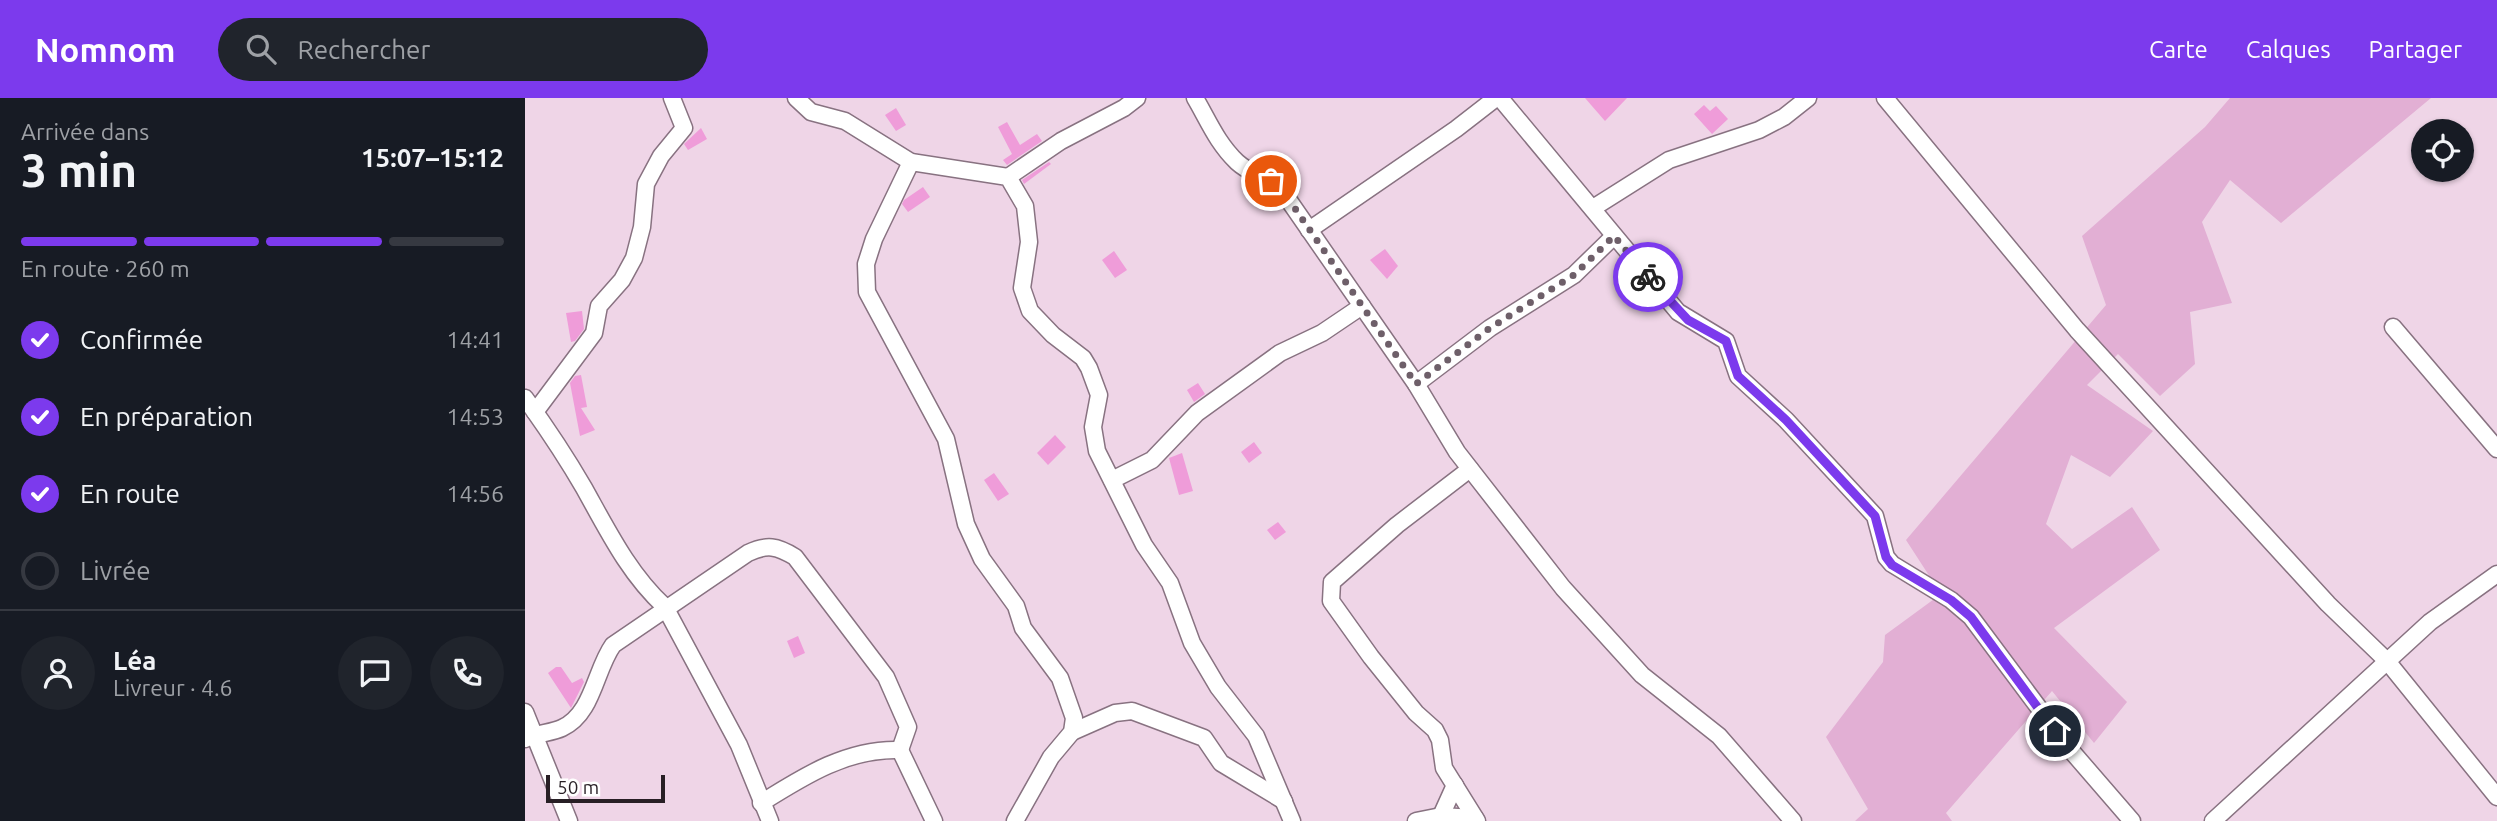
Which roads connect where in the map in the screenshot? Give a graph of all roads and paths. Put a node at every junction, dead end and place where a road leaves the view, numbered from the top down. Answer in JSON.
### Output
{"nodes":[{"id":1,"x":672,"y":98,"type":"edge"},
{"id":2,"x":796,"y":98,"type":"edge"},
{"id":3,"x":1137,"y":98,"type":"edge"},
{"id":4,"x":1195,"y":98,"type":"edge"},
{"id":5,"x":1498,"y":98,"type":"edge"},
{"id":6,"x":1808,"y":98,"type":"edge"},
{"id":7,"x":1885,"y":98,"type":"edge"},
{"id":8,"x":911,"y":162,"type":"junction"},
{"id":9,"x":1008,"y":177,"type":"junction"},
{"id":10,"x":1593,"y":208,"type":"junction"},
{"id":11,"x":1309,"y":230,"type":"junction"},
{"id":12,"x":1614,"y":236,"type":"junction"},
{"id":13,"x":1362,"y":306,"type":"junction"},
{"id":14,"x":2393,"y":327,"type":"dead end"},
{"id":15,"x":1416,"y":384,"type":"junction"},
{"id":16,"x":525,"y":398,"type":"edge"},
{"id":17,"x":535,"y":412,"type":"junction"},
{"id":18,"x":2497,"y":449,"type":"edge"},
{"id":19,"x":1469,"y":468,"type":"junction"},
{"id":20,"x":1112,"y":480,"type":"junction"},
{"id":21,"x":2497,"y":574,"type":"edge"},
{"id":22,"x":665,"y":607,"type":"junction"},
{"id":23,"x":2387,"y":661,"type":"junction"},
{"id":24,"x":525,"y":712,"type":"edge"},
{"id":25,"x":1072,"y":732,"type":"junction"},
{"id":26,"x":529,"y":737,"type":"edge"},
{"id":27,"x":900,"y":750,"type":"junction"},
{"id":28,"x":1455,"y":785,"type":"junction"},
{"id":29,"x":2497,"y":797,"type":"edge"},
{"id":30,"x":1284,"y":801,"type":"junction"},
{"id":31,"x":761,"y":803,"type":"junction"},
{"id":32,"x":1441,"y":816,"type":"junction"},
{"id":33,"x":1476,"y":819,"type":"edge"},
{"id":34,"x":569,"y":821,"type":"edge"},
{"id":35,"x":770,"y":821,"type":"edge"},
{"id":36,"x":934,"y":821,"type":"edge"},
{"id":37,"x":1015,"y":821,"type":"edge"},
{"id":38,"x":1292,"y":821,"type":"edge"},
{"id":39,"x":1416,"y":821,"type":"edge"},
{"id":40,"x":1793,"y":821,"type":"edge"},
{"id":41,"x":2132,"y":821,"type":"edge"},
{"id":42,"x":2213,"y":821,"type":"edge"}],
"edges":[{"from":1,"to":17,"type":"street"},
{"from":2,"to":8,"type":"street"},
{"from":3,"to":9,"type":"street"},
{"from":4,"to":11,"type":"street"},
{"from":5,"to":10,"type":"street"},
{"from":5,"to":11,"type":"street"},
{"from":6,"to":10,"type":"street"},
{"from":7,"to":23,"type":"street"},
{"from":8,"to":9,"type":"street"},
{"from":8,"to":25,"type":"street"},
{"from":9,"to":20,"type":"street"},
{"from":10,"to":12,"type":"street"},
{"from":11,"to":13,"type":"street"},
{"from":12,"to":15,"type":"street"},
{"from":12,"to":41,"type":"street"},
{"from":13,"to":15,"type":"street"},
{"from":13,"to":20,"type":"street"},
{"from":14,"to":18,"type":"street"},
{"from":15,"to":19,"type":"street"},
{"from":16,"to":17,"type":"street"},
{"from":17,"to":22,"type":"street"},
{"from":19,"to":28,"type":"street"},
{"from":19,"to":40,"type":"street"},
{"from":20,"to":30,"type":"street"},
{"from":21,"to":23,"type":"street"},
{"from":22,"to":26,"type":"street"},
{"from":22,"to":27,"type":"street"},
{"from":22,"to":31,"type":"street"},
{"from":23,"to":29,"type":"street"},
{"from":23,"to":42,"type":"street"},
{"from":24,"to":26,"type":"street"},
{"from":25,"to":30,"type":"street"},
{"from":25,"to":37,"type":"street"},
{"from":26,"to":34,"type":"street"},
{"from":27,"to":31,"type":"street"},
{"from":27,"to":36,"type":"street"},
{"from":28,"to":32,"type":"street"},
{"from":28,"to":33,"type":"street"},
{"from":30,"to":38,"type":"street"},
{"from":31,"to":35,"type":"street"},
{"from":32,"to":33,"type":"street"},
{"from":32,"to":39,"type":"street"}]}
